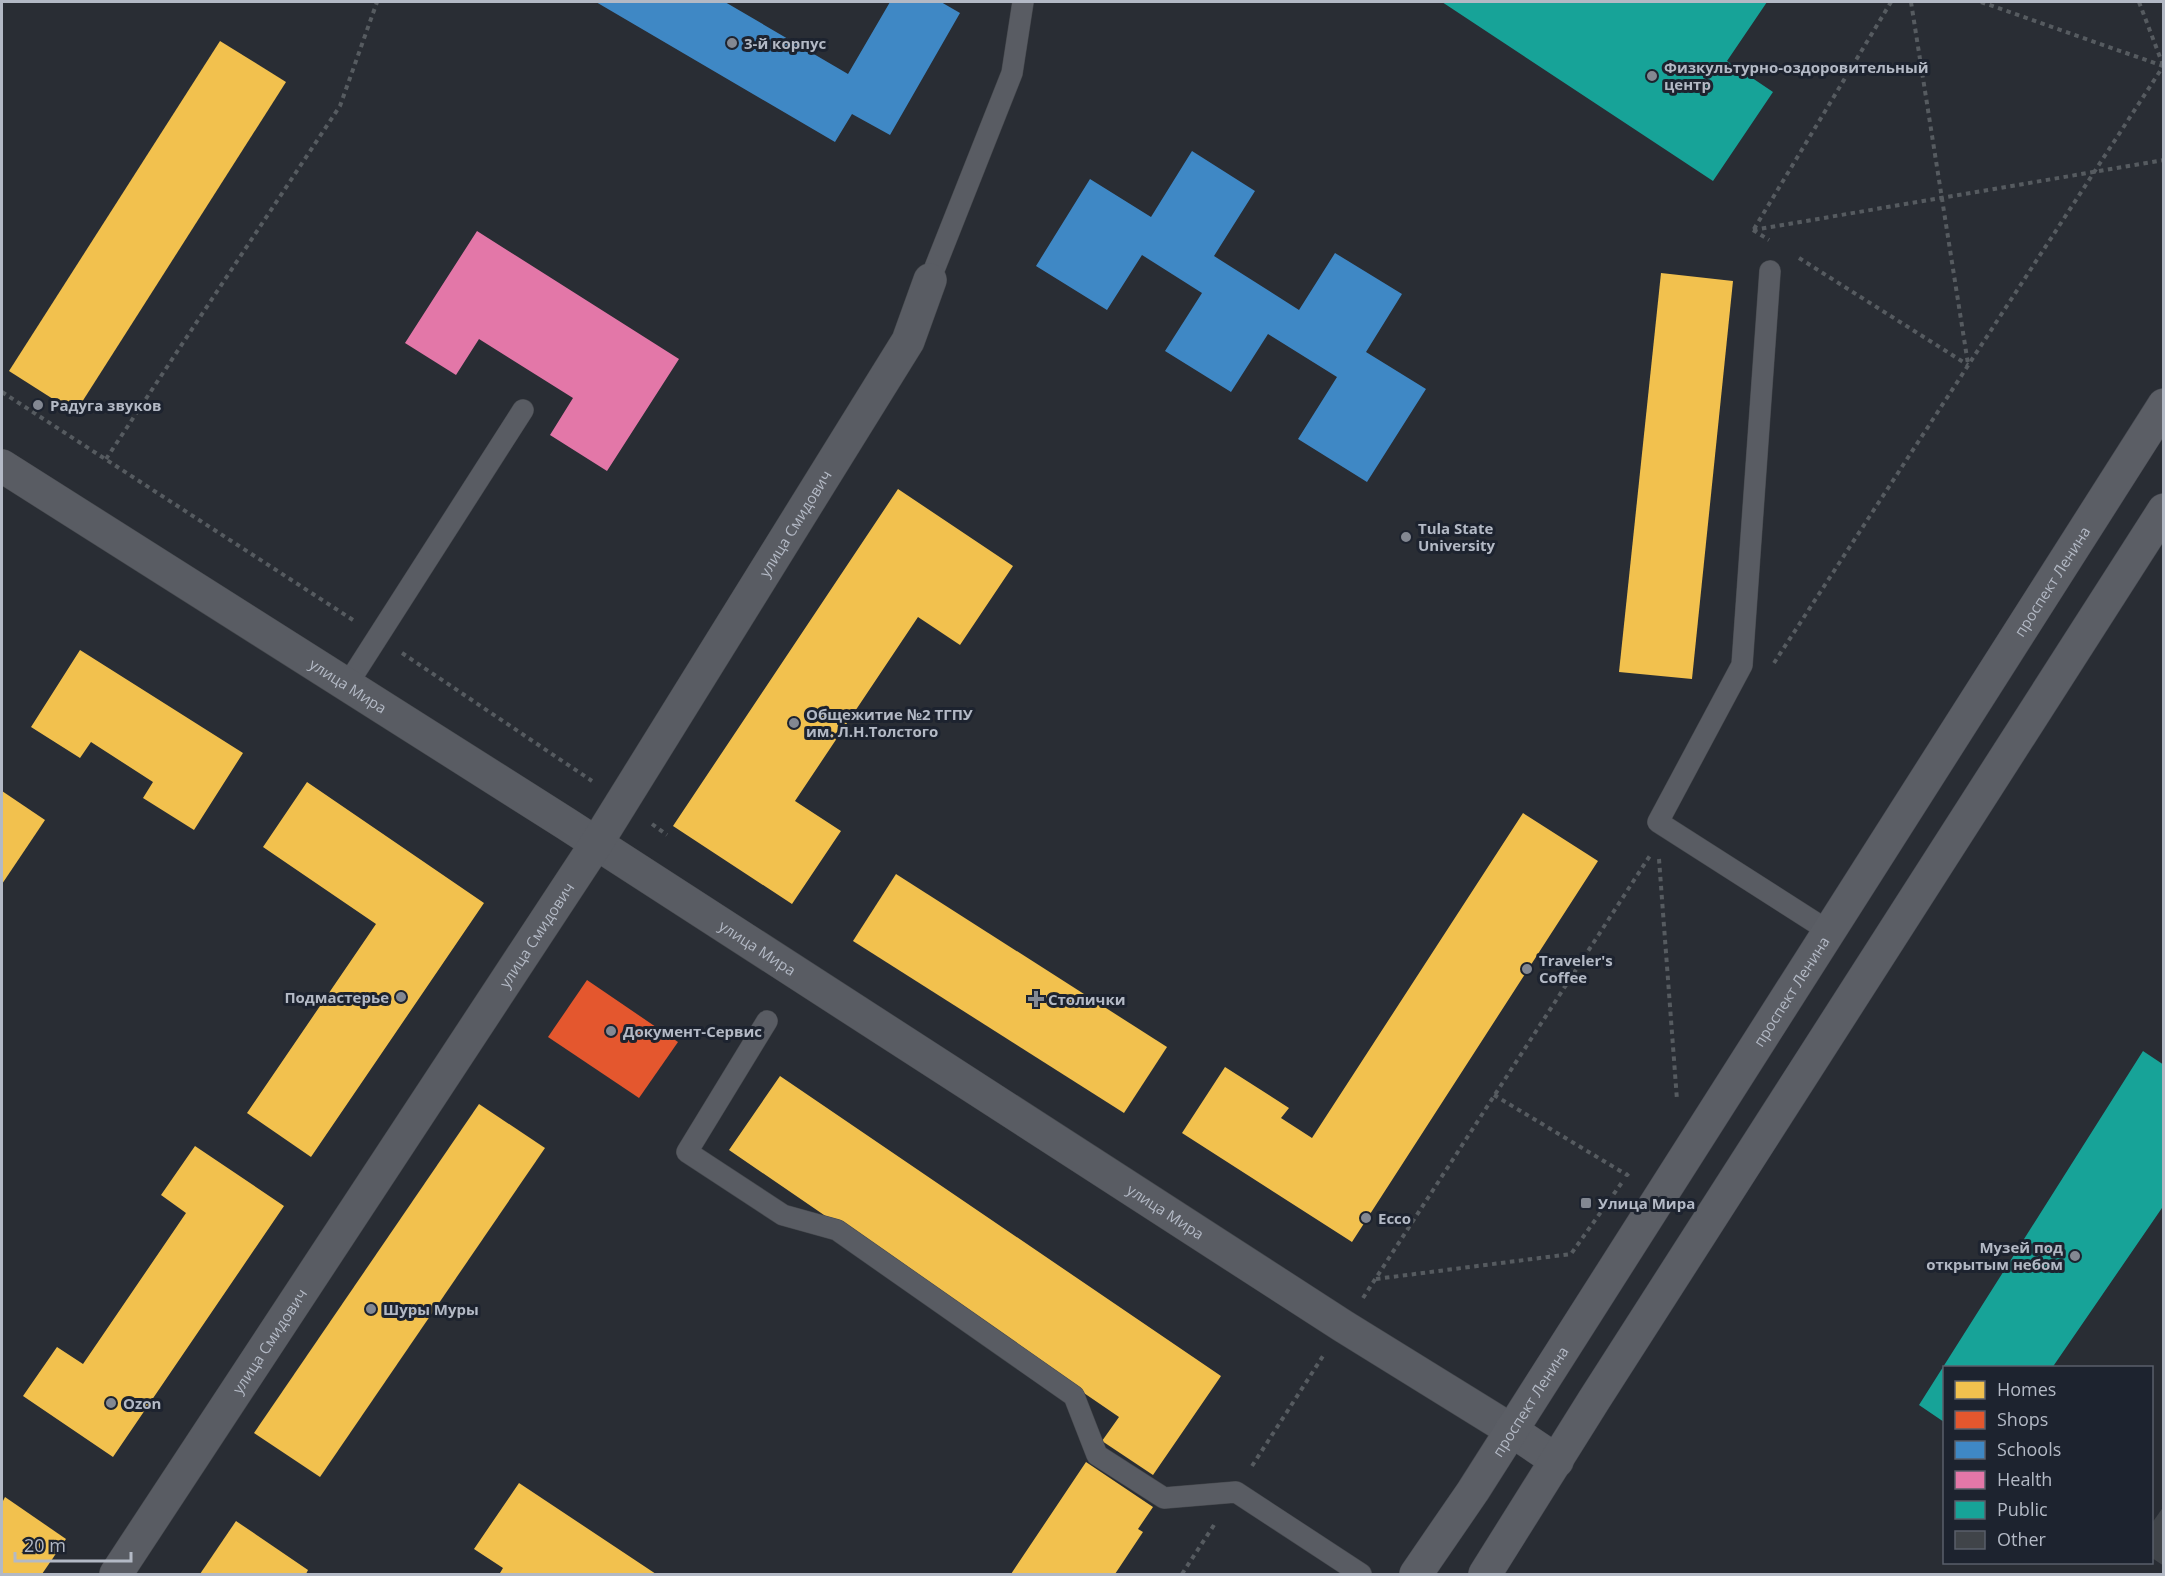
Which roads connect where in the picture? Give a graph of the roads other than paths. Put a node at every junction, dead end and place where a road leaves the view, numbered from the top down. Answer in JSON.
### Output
{"nodes":[{"id":1,"x":1023,"y":2,"type":"edge"},
{"id":2,"x":1770,"y":271,"type":"dead end"},
{"id":3,"x":930,"y":280,"type":"joint"},
{"id":4,"x":2163,"y":405,"type":"edge"},
{"id":5,"x":523,"y":410,"type":"dead end"},
{"id":6,"x":2,"y":466,"type":"edge"},
{"id":7,"x":2163,"y":510,"type":"edge"},
{"id":8,"x":347,"y":685,"type":"junction"},
{"id":9,"x":596,"y":844,"type":"junction"},
{"id":10,"x":1830,"y":932,"type":"junction"},
{"id":11,"x":767,"y":1021,"type":"dead end"},
{"id":12,"x":1511,"y":1430,"type":"junction"},
{"id":13,"x":1557,"y":1461,"type":"junction"},
{"id":14,"x":116,"y":1575,"type":"edge"},
{"id":15,"x":1361,"y":1575,"type":"edge"},
{"id":16,"x":1416,"y":1575,"type":"edge"},
{"id":17,"x":1485,"y":1575,"type":"edge"}],
"edges":[{"from":1,"to":3,"type":"lane"},
{"from":2,"to":10,"type":"lane"},
{"from":3,"to":9,"type":"street","name":"улица Смидович"},
{"from":4,"to":10,"type":"main road","name":"проспект Ленина"},
{"from":5,"to":8,"type":"lane"},
{"from":6,"to":8,"type":"street","name":"улица Мира"},
{"from":7,"to":13,"type":"main road"},
{"from":8,"to":9,"type":"street","name":"улица Мира"},
{"from":9,"to":12,"type":"street","name":"улица Мира"},
{"from":9,"to":14,"type":"street","name":"улица Смидович"},
{"from":10,"to":12,"type":"main road","name":"проспект Ленина"},
{"from":11,"to":15,"type":"lane"},
{"from":12,"to":13,"type":"main road"},
{"from":12,"to":16,"type":"main road","name":"проспект Ленина"},
{"from":13,"to":17,"type":"main road"}]}
